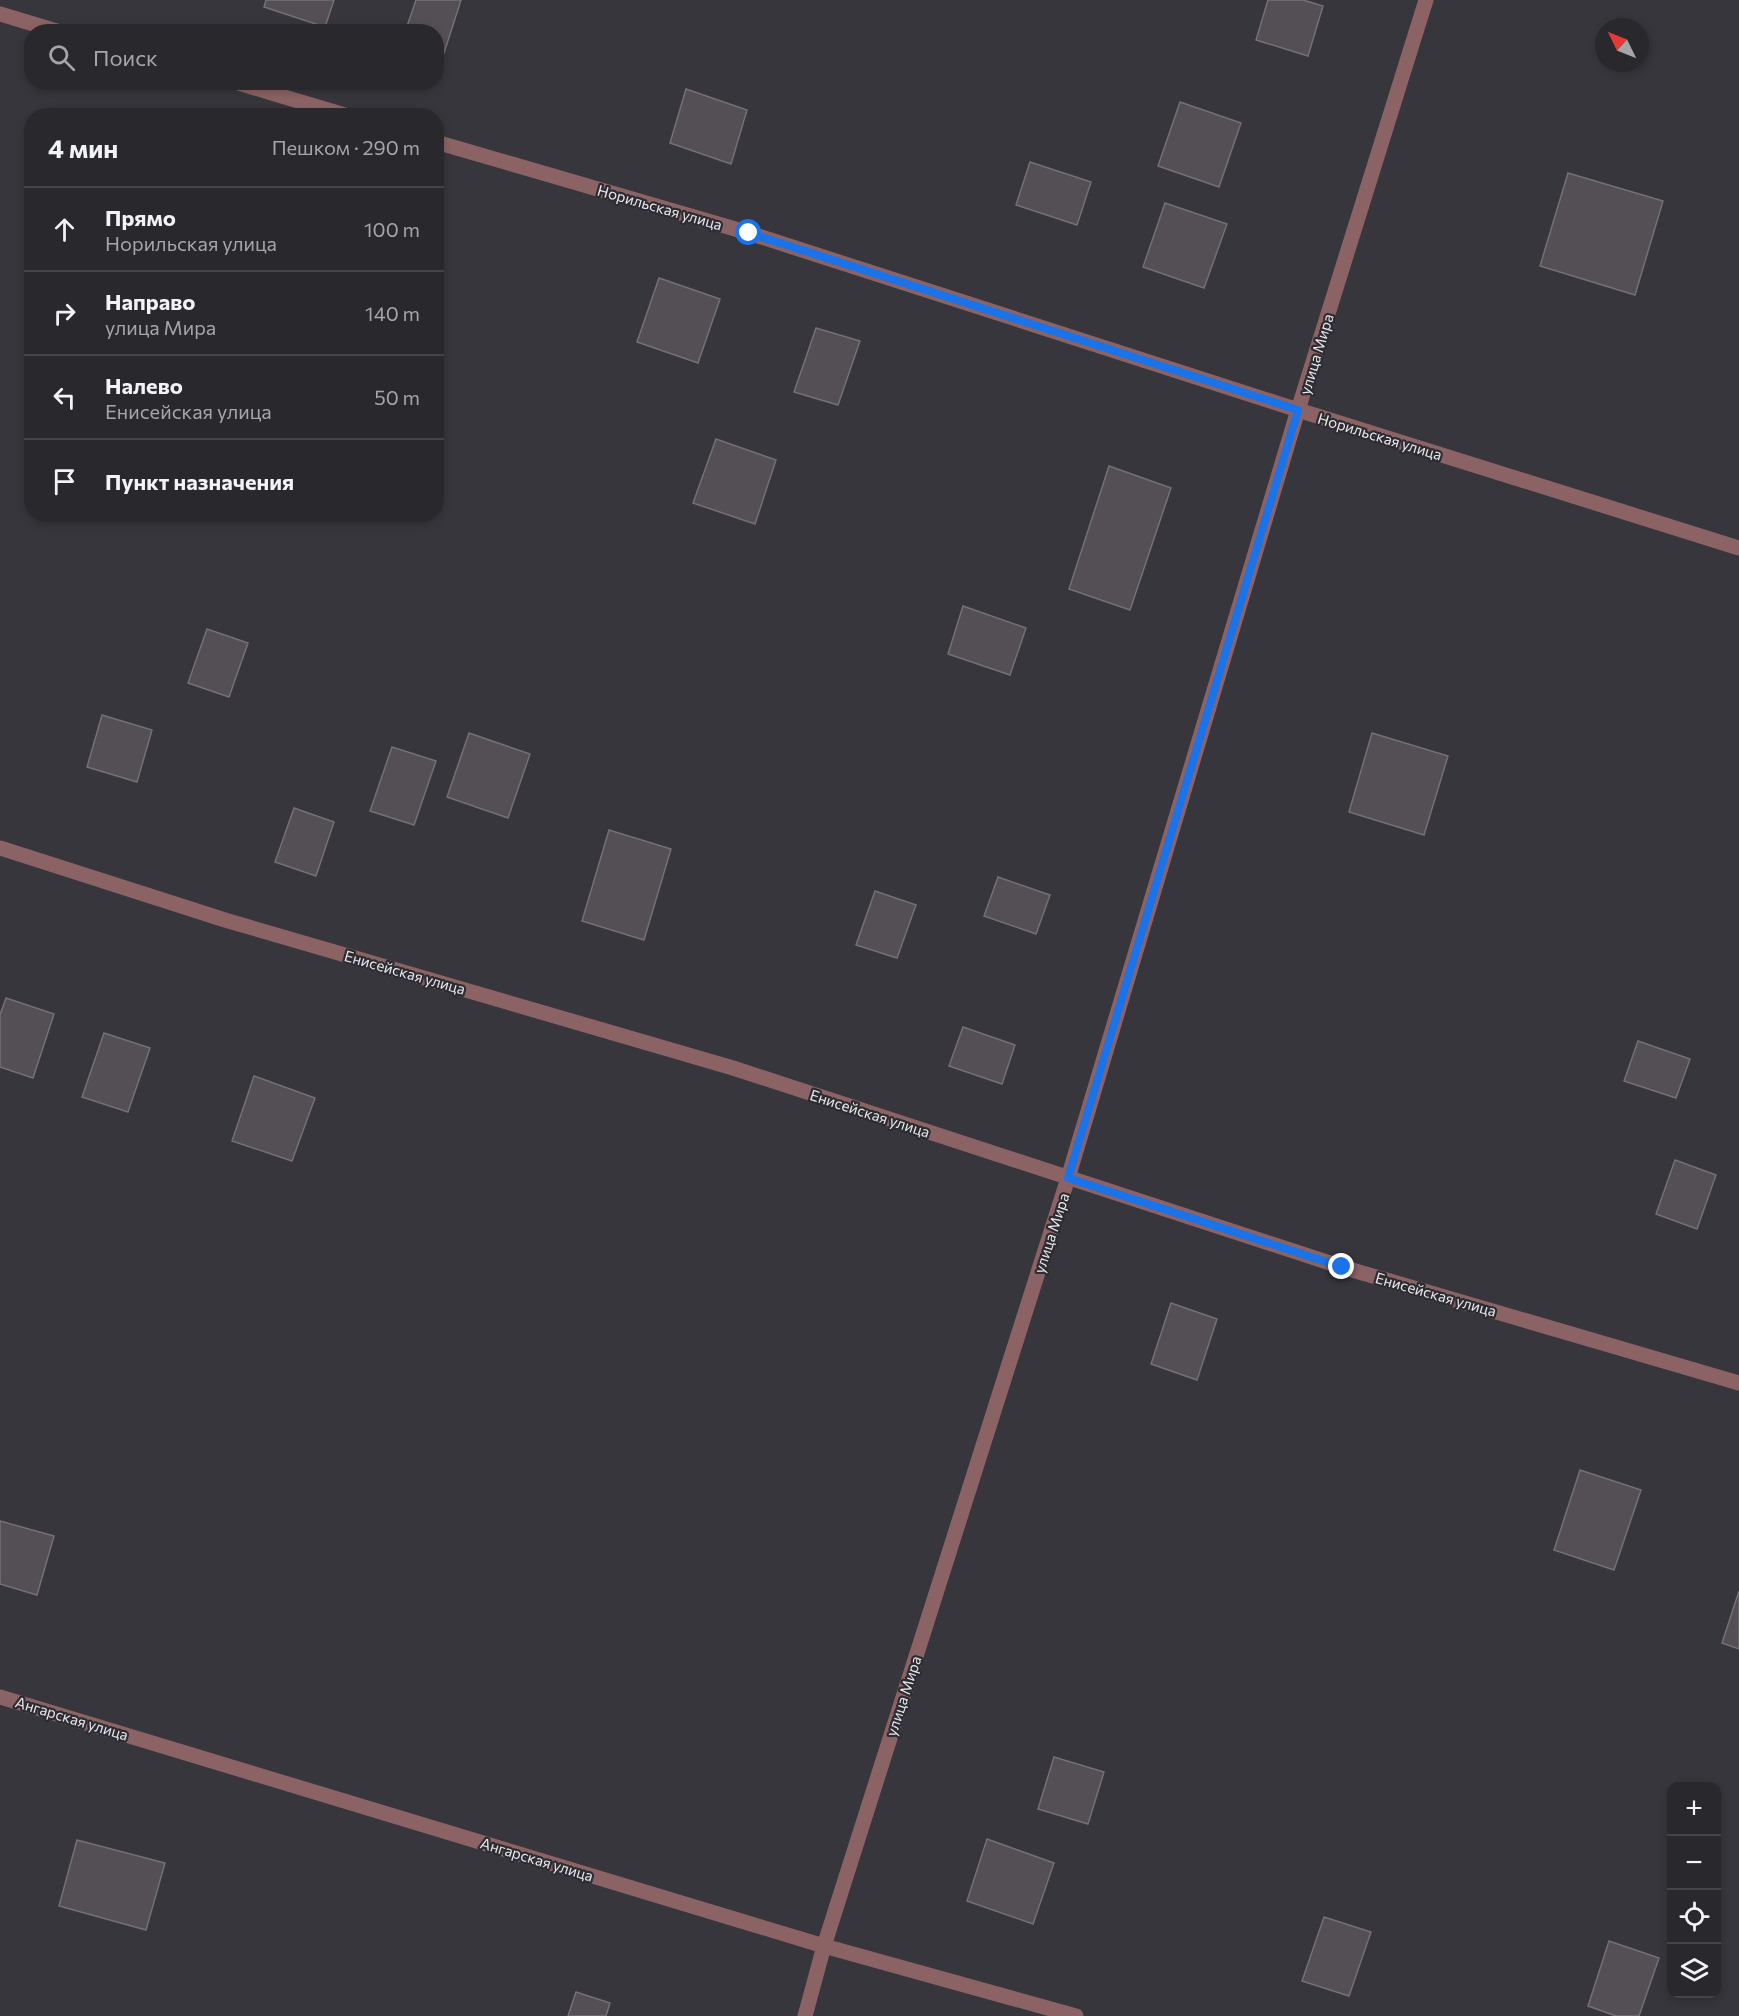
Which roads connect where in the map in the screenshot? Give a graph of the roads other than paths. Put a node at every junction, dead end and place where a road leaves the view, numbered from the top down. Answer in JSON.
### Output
{"nodes":[{"id":1,"x":1426,"y":0,"type":"edge"},
{"id":2,"x":0,"y":14,"type":"edge"},
{"id":3,"x":33,"y":24,"type":"edge"},
{"id":4,"x":262,"y":90,"type":"edge"},
{"id":5,"x":321,"y":108,"type":"edge"},
{"id":6,"x":444,"y":143,"type":"edge"},
{"id":7,"x":1298,"y":410,"type":"junction"},
{"id":8,"x":1739,"y":549,"type":"edge"},
{"id":9,"x":0,"y":848,"type":"edge"},
{"id":10,"x":1068,"y":1178,"type":"junction"},
{"id":11,"x":1739,"y":1383,"type":"edge"},
{"id":12,"x":0,"y":1697,"type":"edge"},
{"id":13,"x":824,"y":1946,"type":"junction"},
{"id":14,"x":805,"y":2016,"type":"edge"},
{"id":15,"x":1076,"y":2016,"type":"edge"}],
"edges":[{"from":1,"to":7,"type":"street","name":"улица Мира"},
{"from":2,"to":3,"type":"street"},
{"from":4,"to":5,"type":"street"},
{"from":6,"to":7,"type":"street","name":"Норильская улица"},
{"from":7,"to":8,"type":"street","name":"Норильская улица"},
{"from":7,"to":10,"type":"street","name":"улица Мира"},
{"from":9,"to":10,"type":"street","name":"Енисейская улица"},
{"from":10,"to":11,"type":"street","name":"Енисейская улица"},
{"from":10,"to":13,"type":"street","name":"улица Мира"},
{"from":12,"to":13,"type":"street","name":"Ангарская улица"},
{"from":13,"to":14,"type":"street","name":"улица Мира"},
{"from":13,"to":15,"type":"street","name":"Ангарская улица"}]}
